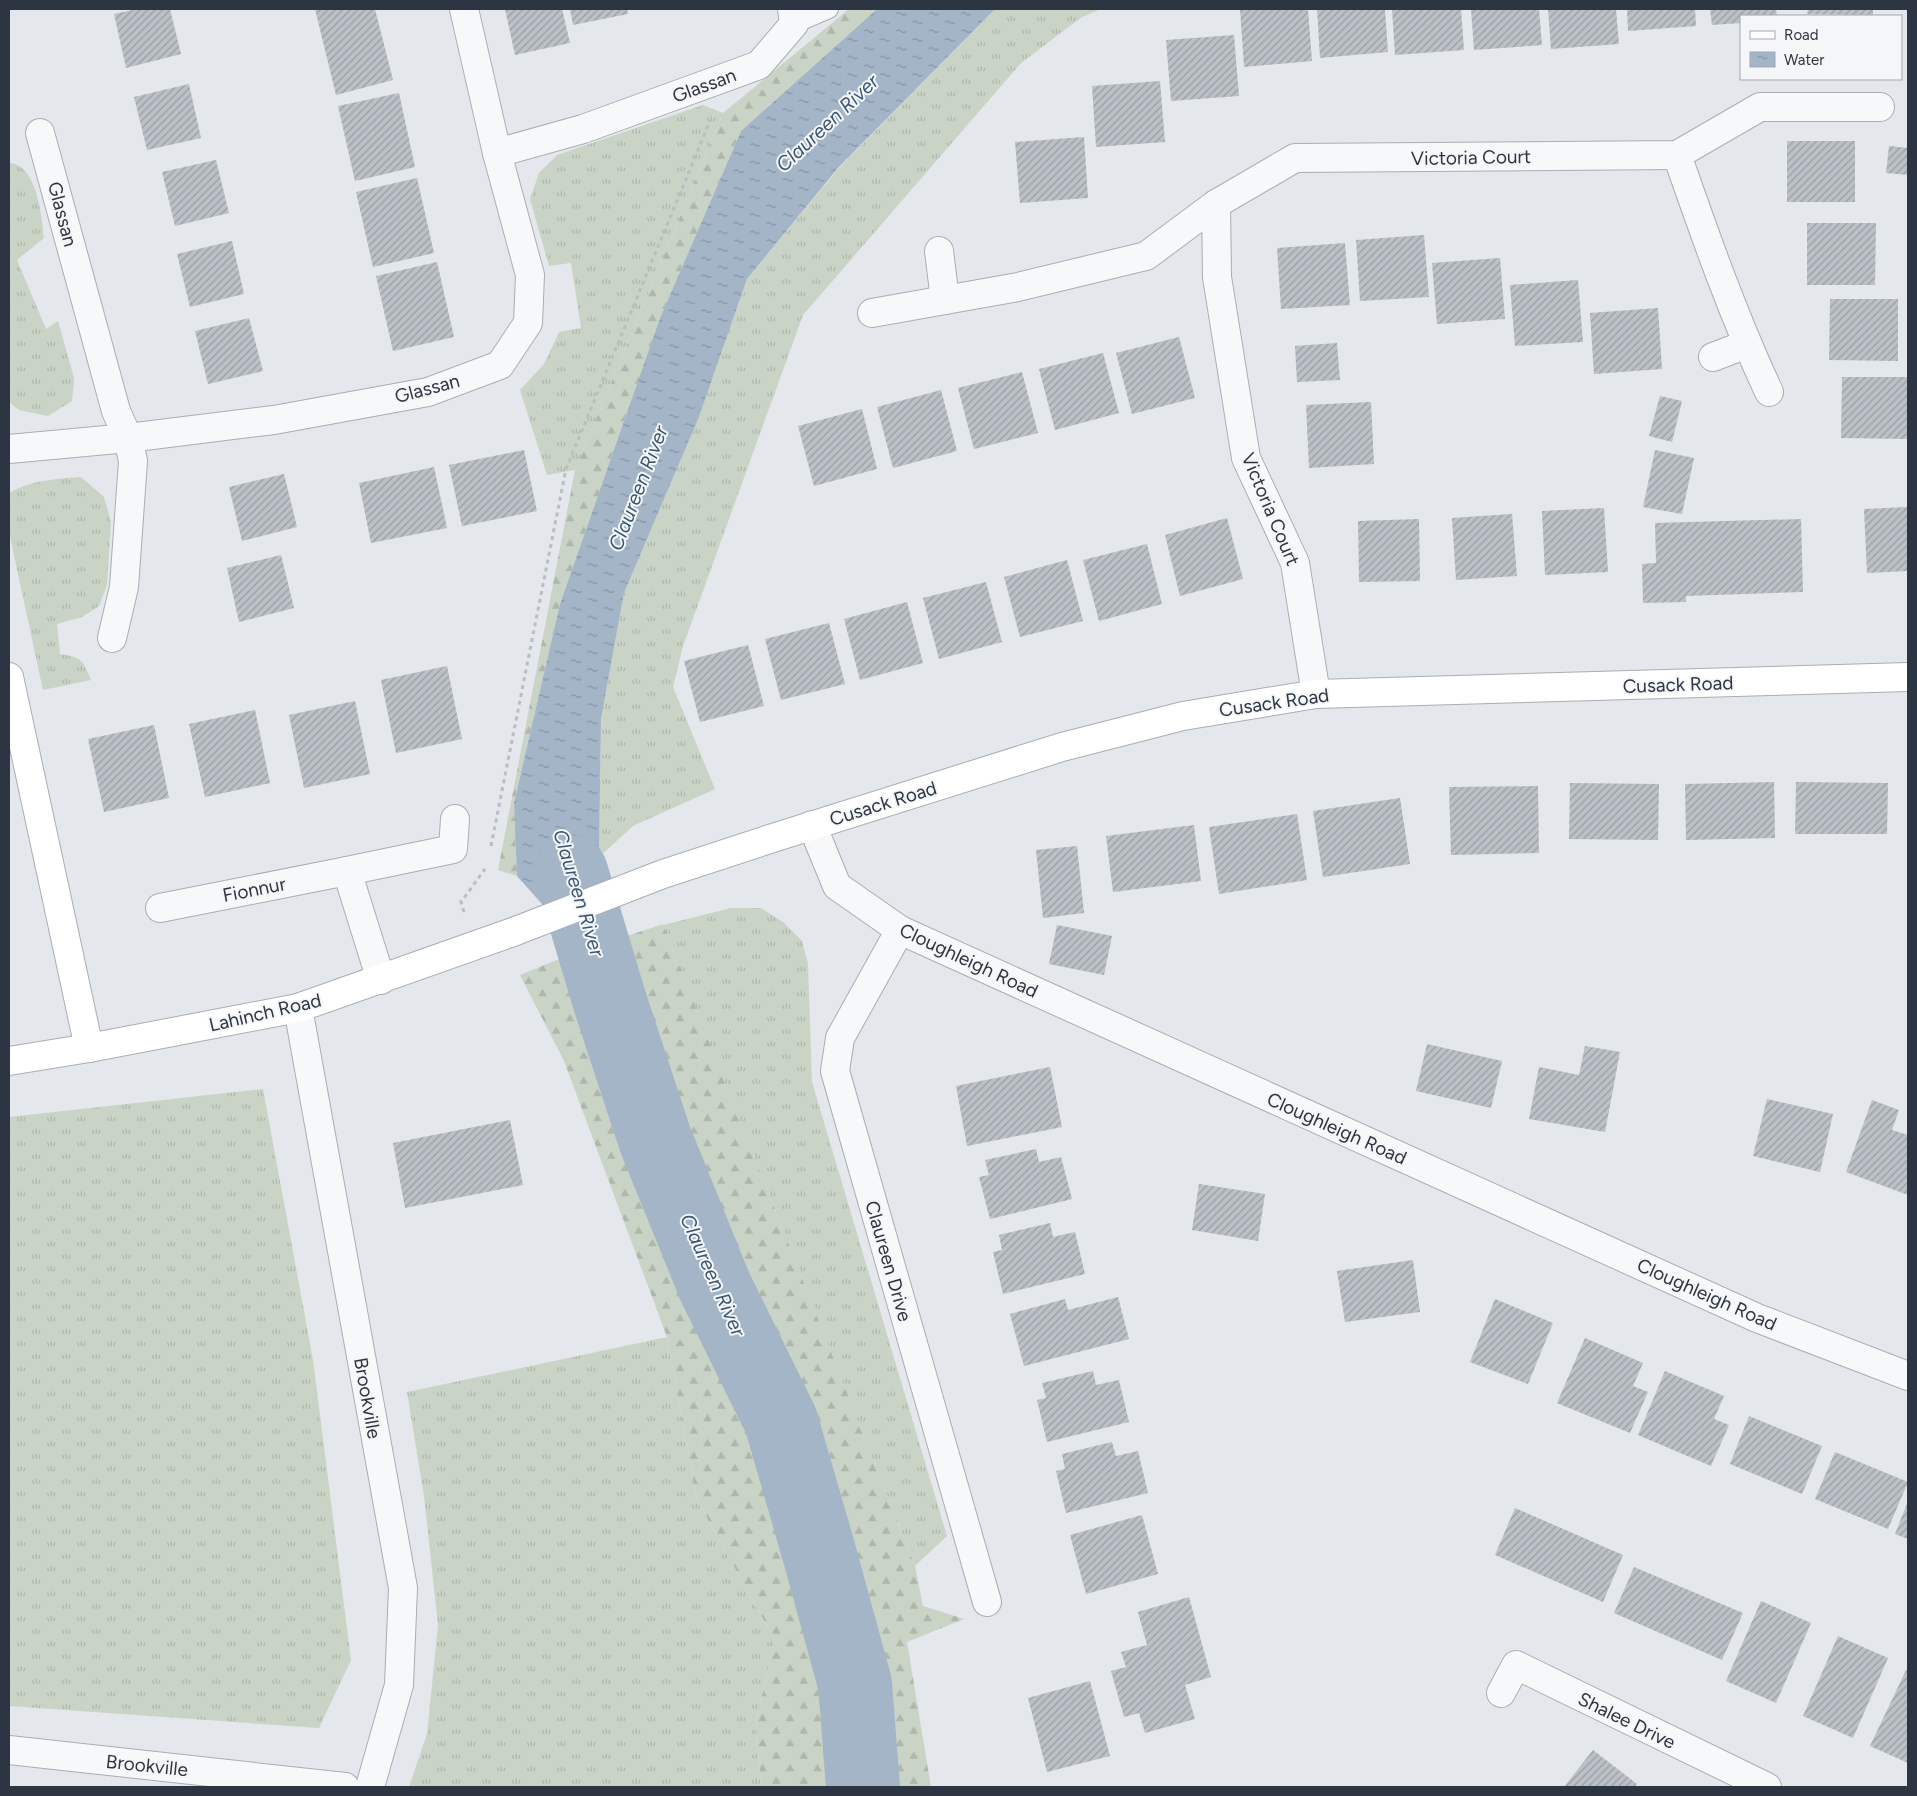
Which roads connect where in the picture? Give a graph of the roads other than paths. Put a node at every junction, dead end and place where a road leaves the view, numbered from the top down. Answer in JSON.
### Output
{"nodes":[{"id":1,"x":464,"y":9,"type":"edge"},
{"id":2,"x":829,"y":9,"type":"edge"},
{"id":3,"x":793,"y":16,"type":"edge"},
{"id":4,"x":1880,"y":107,"type":"dead end"},
{"id":5,"x":40,"y":133,"type":"dead end"},
{"id":6,"x":497,"y":152,"type":"junction"},
{"id":7,"x":1677,"y":155,"type":"junction"},
{"id":8,"x":1216,"y":204,"type":"junction"},
{"id":9,"x":939,"y":251,"type":"dead end"},
{"id":10,"x":945,"y":300,"type":"junction"},
{"id":11,"x":872,"y":313,"type":"dead end"},
{"id":12,"x":1747,"y":344,"type":"junction"},
{"id":13,"x":1713,"y":357,"type":"dead end"},
{"id":14,"x":1769,"y":392,"type":"dead end"},
{"id":15,"x":128,"y":438,"type":"junction"},
{"id":16,"x":9,"y":449,"type":"edge"},
{"id":17,"x":112,"y":638,"type":"dead end"},
{"id":18,"x":9,"y":677,"type":"edge"},
{"id":19,"x":1908,"y":677,"type":"edge"},
{"id":20,"x":1316,"y":694,"type":"junction"},
{"id":21,"x":455,"y":819,"type":"dead end"},
{"id":22,"x":812,"y":825,"type":"junction"},
{"id":23,"x":347,"y":871,"type":"junction"},
{"id":24,"x":160,"y":908,"type":"dead end"},
{"id":25,"x":900,"y":930,"type":"junction"},
{"id":26,"x":513,"y":932,"type":"joint"},
{"id":27,"x":381,"y":980,"type":"junction"},
{"id":28,"x":298,"y":1008,"type":"junction"},
{"id":29,"x":89,"y":1048,"type":"junction"},
{"id":30,"x":9,"y":1061,"type":"edge"},
{"id":31,"x":1908,"y":1376,"type":"edge"},
{"id":32,"x":987,"y":1602,"type":"dead end"},
{"id":33,"x":1501,"y":1693,"type":"dead end"},
{"id":34,"x":9,"y":1750,"type":"edge"},
{"id":35,"x":345,"y":1787,"type":"edge"},
{"id":36,"x":370,"y":1787,"type":"edge"},
{"id":37,"x":1767,"y":1787,"type":"edge"}],
"edges":[{"from":1,"to":6,"type":"street","name":"Glassan"},
{"from":2,"to":3,"type":"lane"},
{"from":3,"to":6,"type":"street","name":"Glassan"},
{"from":4,"to":7,"type":"street","name":"Victoria Court"},
{"from":5,"to":15,"type":"street","name":"Glassan"},
{"from":6,"to":15,"type":"street","name":"Glassan"},
{"from":7,"to":8,"type":"street","name":"Victoria Court"},
{"from":7,"to":12,"type":"street"},
{"from":8,"to":10,"type":"street","name":"Victoria Court"},
{"from":8,"to":20,"type":"street","name":"Victoria Court"},
{"from":9,"to":10,"type":"street"},
{"from":10,"to":11,"type":"street","name":"Victoria Court"},
{"from":12,"to":13,"type":"street"},
{"from":12,"to":14,"type":"street"},
{"from":15,"to":16,"type":"street","name":"Glassan"},
{"from":15,"to":17,"type":"street","name":"Glassan"},
{"from":18,"to":29,"type":"main road"},
{"from":19,"to":20,"type":"main road","name":"Cusack Road"},
{"from":20,"to":22,"type":"main road","name":"Cusack Road"},
{"from":21,"to":23,"type":"street","name":"Fionnur"},
{"from":22,"to":25,"type":"street","name":"Cloughleigh Road"},
{"from":22,"to":26,"type":"main road","name":"Cusack Road"},
{"from":23,"to":24,"type":"street","name":"Fionnur"},
{"from":23,"to":27,"type":"street"},
{"from":25,"to":31,"type":"street","name":"Cloughleigh Road"},
{"from":25,"to":32,"type":"street","name":"Claureen Drive"},
{"from":26,"to":27,"type":"main road","name":"Lahinch Road"},
{"from":27,"to":28,"type":"main road","name":"Lahinch Road"},
{"from":28,"to":29,"type":"main road","name":"Lahinch Road"},
{"from":28,"to":36,"type":"street","name":"Brookville"},
{"from":29,"to":30,"type":"main road","name":"Lahinch Road"},
{"from":33,"to":37,"type":"street","name":"Shalee Drive"},
{"from":34,"to":35,"type":"street","name":"Brookville"}]}
